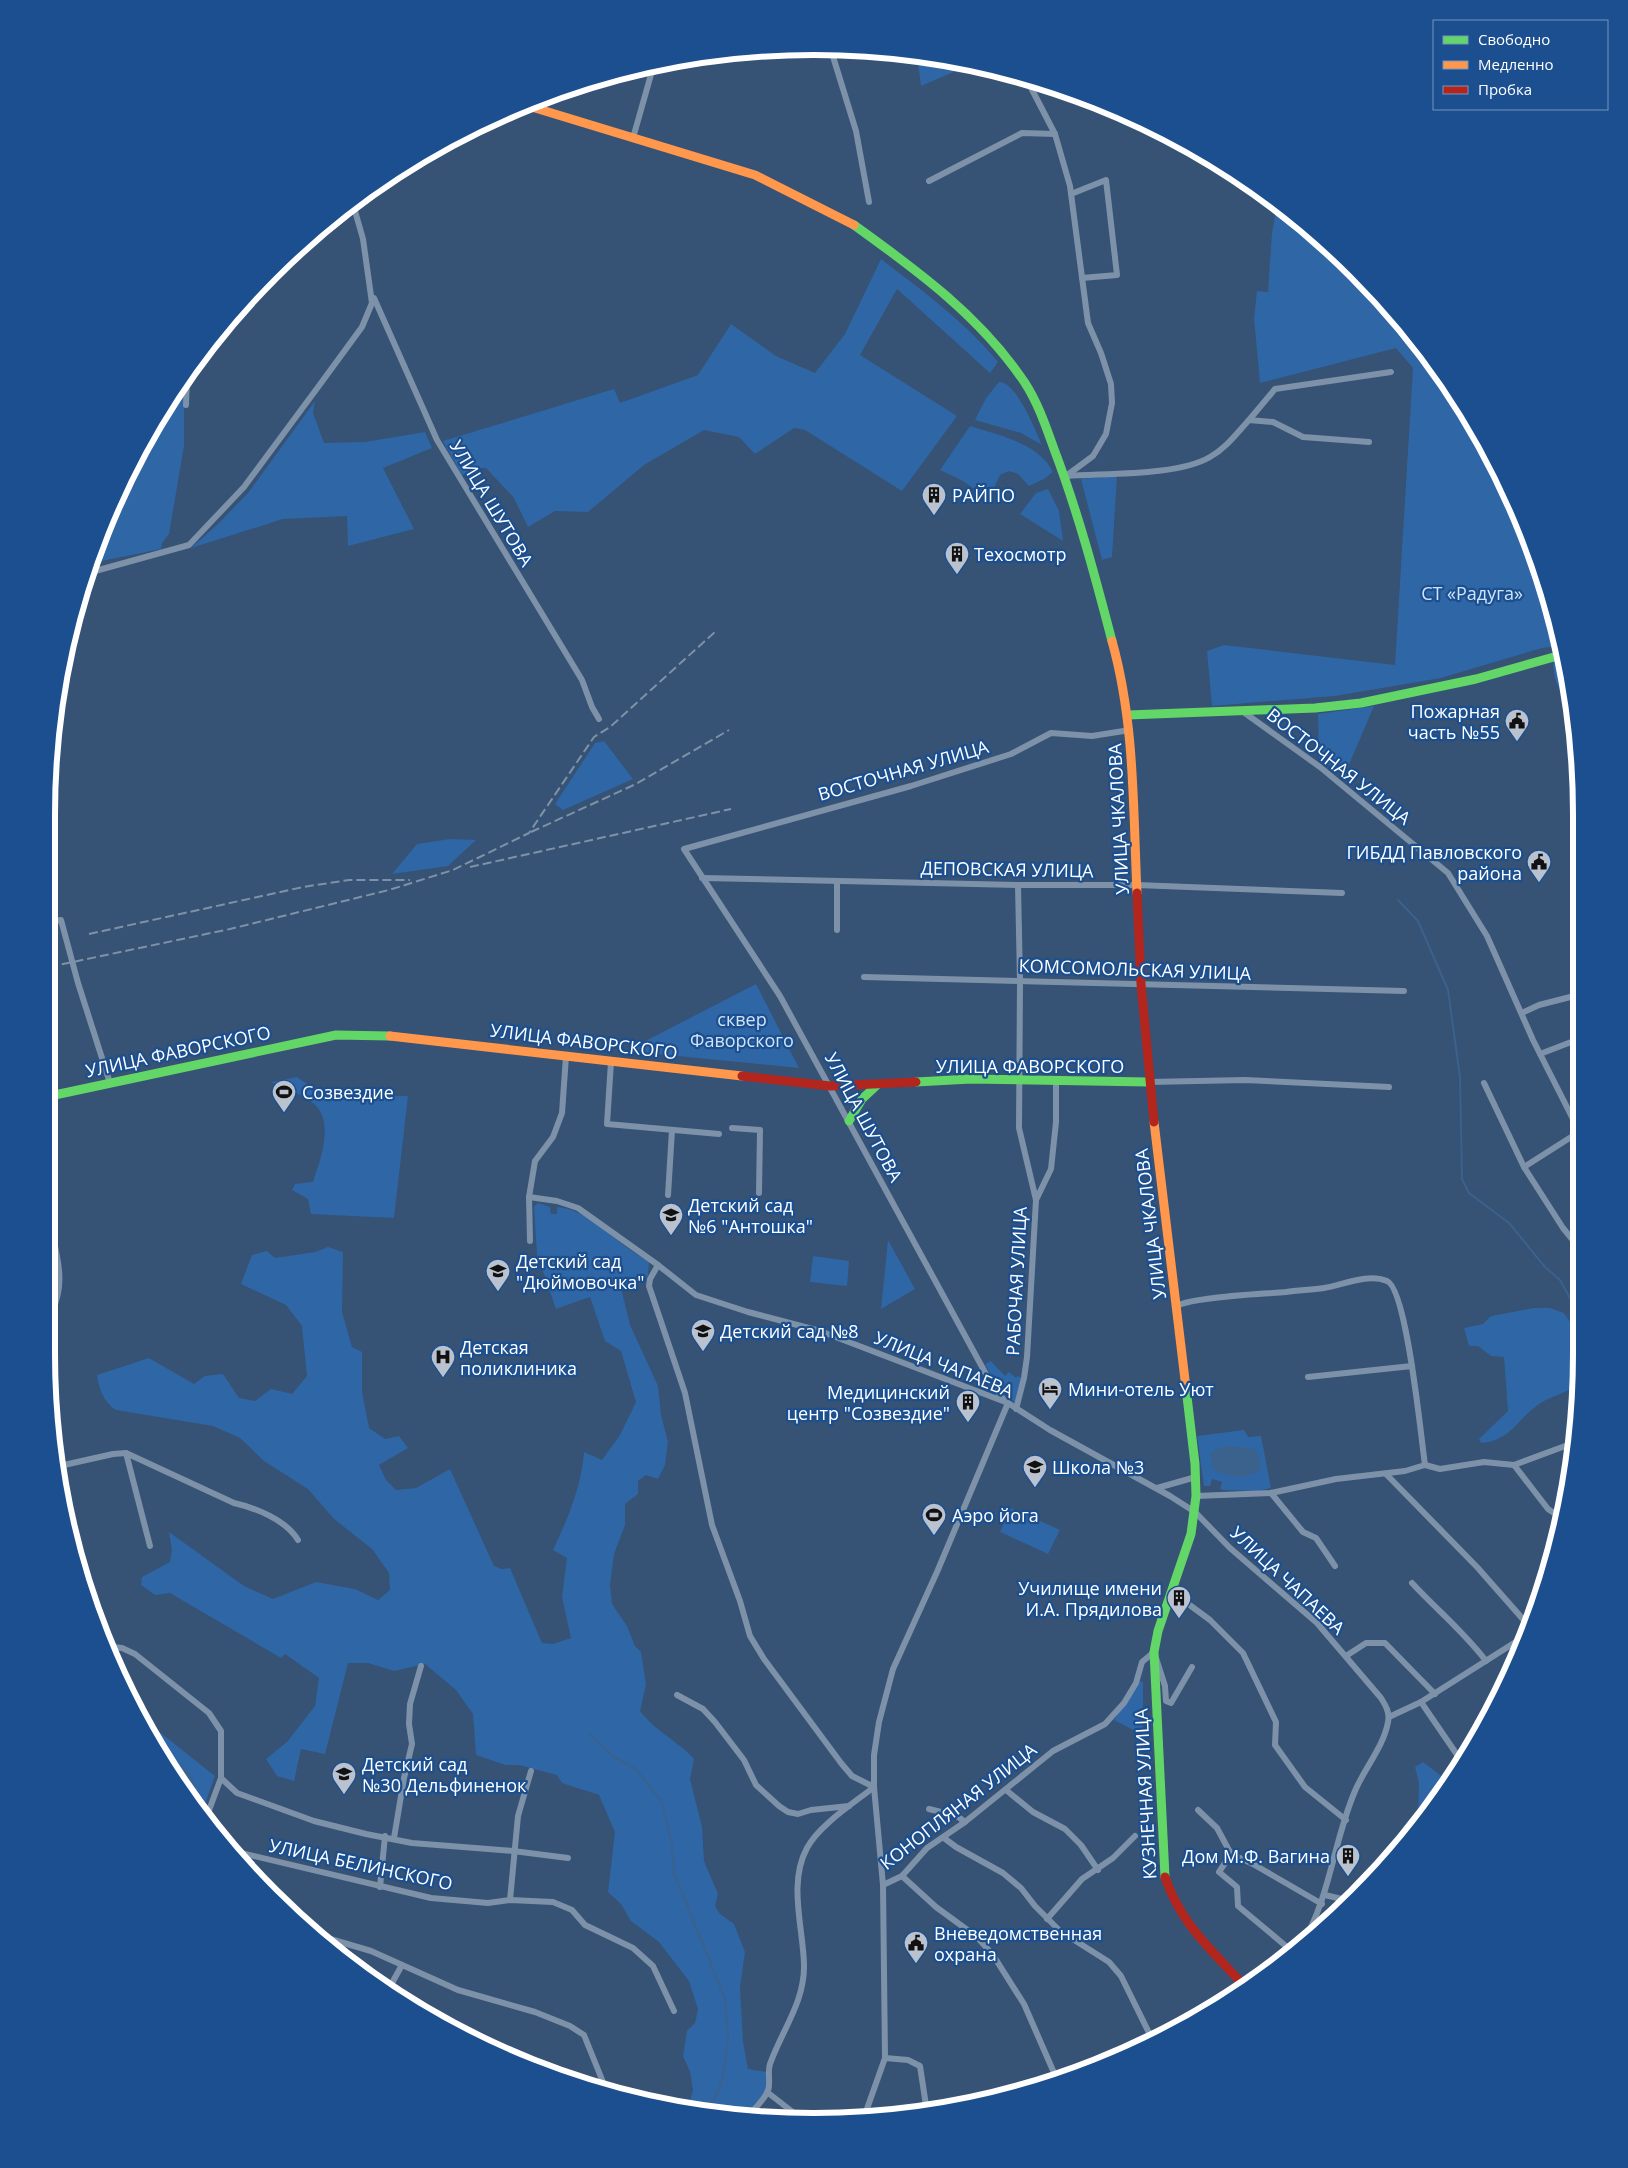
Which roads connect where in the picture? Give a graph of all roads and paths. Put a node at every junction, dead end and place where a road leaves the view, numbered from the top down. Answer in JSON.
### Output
{"nodes":[{"id":1,"x":835,"y":56,"type":"edge"},
{"id":2,"x":651,"y":73,"type":"edge"},
{"id":3,"x":1031,"y":87,"type":"edge"},
{"id":4,"x":536,"y":108,"type":"edge"},
{"id":5,"x":1055,"y":134,"type":"junction"},
{"id":6,"x":633,"y":138,"type":"junction"},
{"id":7,"x":929,"y":181,"type":"dead end"},
{"id":8,"x":1071,"y":194,"type":"junction"},
{"id":9,"x":869,"y":202,"type":"dead end"},
{"id":10,"x":355,"y":210,"type":"edge"},
{"id":11,"x":1082,"y":278,"type":"junction"},
{"id":12,"x":372,"y":295,"type":"junction"},
{"id":13,"x":1391,"y":372,"type":"dead end"},
{"id":14,"x":187,"y":387,"type":"edge"},
{"id":15,"x":186,"y":406,"type":"dead end"},
{"id":16,"x":1249,"y":420,"type":"junction"},
{"id":17,"x":1369,"y":442,"type":"dead end"},
{"id":18,"x":1066,"y":476,"type":"junction"},
{"id":19,"x":95,"y":571,"type":"edge"},
{"id":20,"x":1556,"y":656,"type":"edge"},
{"id":21,"x":1241,"y":710,"type":"junction"},
{"id":22,"x":1128,"y":715,"type":"junction"},
{"id":23,"x":599,"y":719,"type":"dead end"},
{"id":24,"x":1130,"y":730,"type":"junction"},
{"id":25,"x":684,"y":850,"type":"joint"},
{"id":26,"x":702,"y":878,"type":"junction"},
{"id":27,"x":837,"y":882,"type":"junction"},
{"id":28,"x":1018,"y":885,"type":"junction"},
{"id":29,"x":1137,"y":885,"type":"junction"},
{"id":30,"x":1342,"y":893,"type":"dead end"},
{"id":31,"x":55,"y":921,"type":"edge"},
{"id":32,"x":837,"y":930,"type":"dead end"},
{"id":33,"x":864,"y":977,"type":"dead end"},
{"id":34,"x":1020,"y":981,"type":"junction"},
{"id":35,"x":1141,"y":984,"type":"junction"},
{"id":36,"x":1404,"y":991,"type":"dead end"},
{"id":37,"x":1573,"y":996,"type":"edge"},
{"id":38,"x":1522,"y":1014,"type":"junction"},
{"id":39,"x":1573,"y":1041,"type":"edge"},
{"id":40,"x":1540,"y":1054,"type":"junction"},
{"id":41,"x":566,"y":1056,"type":"junction"},
{"id":42,"x":611,"y":1062,"type":"junction"},
{"id":43,"x":1018,"y":1079,"type":"junction"},
{"id":44,"x":1056,"y":1080,"type":"junction"},
{"id":45,"x":110,"y":1082,"type":"junction"},
{"id":46,"x":1149,"y":1082,"type":"junction"},
{"id":47,"x":1484,"y":1083,"type":"dead end"},
{"id":48,"x":878,"y":1085,"type":"junction"},
{"id":49,"x":830,"y":1086,"type":"junction"},
{"id":50,"x":1388,"y":1087,"type":"dead end"},
{"id":51,"x":55,"y":1095,"type":"edge"},
{"id":52,"x":1573,"y":1118,"type":"edge"},
{"id":53,"x":849,"y":1121,"type":"junction"},
{"id":54,"x":732,"y":1128,"type":"dead end"},
{"id":55,"x":672,"y":1130,"type":"junction"},
{"id":56,"x":719,"y":1134,"type":"dead end"},
{"id":57,"x":1573,"y":1136,"type":"edge"},
{"id":58,"x":1524,"y":1167,"type":"junction"},
{"id":59,"x":759,"y":1194,"type":"dead end"},
{"id":60,"x":668,"y":1195,"type":"dead end"},
{"id":61,"x":529,"y":1197,"type":"junction"},
{"id":62,"x":1036,"y":1200,"type":"junction"},
{"id":63,"x":1573,"y":1240,"type":"edge"},
{"id":64,"x":530,"y":1242,"type":"dead end"},
{"id":65,"x":658,"y":1265,"type":"junction"},
{"id":66,"x":55,"y":1270,"type":"edge"},
{"id":67,"x":55,"y":1305,"type":"edge"},
{"id":68,"x":1177,"y":1306,"type":"junction"},
{"id":69,"x":1412,"y":1366,"type":"junction"},
{"id":70,"x":1308,"y":1377,"type":"dead end"},
{"id":71,"x":1008,"y":1404,"type":"junction"},
{"id":72,"x":1016,"y":1409,"type":"junction"},
{"id":73,"x":1568,"y":1445,"type":"edge"},
{"id":74,"x":126,"y":1453,"type":"junction"},
{"id":75,"x":1425,"y":1464,"type":"junction"},
{"id":76,"x":63,"y":1465,"type":"edge"},
{"id":77,"x":1514,"y":1465,"type":"junction"},
{"id":78,"x":1386,"y":1474,"type":"junction"},
{"id":79,"x":1196,"y":1477,"type":"junction"},
{"id":80,"x":1157,"y":1488,"type":"junction"},
{"id":81,"x":1271,"y":1493,"type":"junction"},
{"id":82,"x":1196,"y":1496,"type":"junction"},
{"id":83,"x":1194,"y":1512,"type":"junction"},
{"id":84,"x":1555,"y":1514,"type":"edge"},
{"id":85,"x":298,"y":1540,"type":"dead end"},
{"id":86,"x":150,"y":1546,"type":"dead end"},
{"id":87,"x":1335,"y":1566,"type":"dead end"},
{"id":88,"x":1412,"y":1583,"type":"dead end"},
{"id":89,"x":1172,"y":1592,"type":"junction"},
{"id":90,"x":1524,"y":1621,"type":"edge"},
{"id":91,"x":1516,"y":1642,"type":"edge"},
{"id":92,"x":114,"y":1647,"type":"edge"},
{"id":93,"x":1154,"y":1652,"type":"junction"},
{"id":94,"x":1346,"y":1656,"type":"junction"},
{"id":95,"x":1486,"y":1661,"type":"junction"},
{"id":96,"x":421,"y":1666,"type":"dead end"},
{"id":97,"x":1192,"y":1667,"type":"dead end"},
{"id":98,"x":1434,"y":1694,"type":"junction"},
{"id":99,"x":677,"y":1695,"type":"dead end"},
{"id":100,"x":1421,"y":1702,"type":"junction"},
{"id":101,"x":1389,"y":1717,"type":"junction"},
{"id":102,"x":1458,"y":1756,"type":"edge"},
{"id":103,"x":531,"y":1771,"type":"dead end"},
{"id":104,"x":221,"y":1778,"type":"junction"},
{"id":105,"x":874,"y":1787,"type":"junction"},
{"id":106,"x":1006,"y":1790,"type":"junction"},
{"id":107,"x":850,"y":1806,"type":"junction"},
{"id":108,"x":929,"y":1809,"type":"dead end"},
{"id":109,"x":1198,"y":1810,"type":"dead end"},
{"id":110,"x":209,"y":1811,"type":"edge"},
{"id":111,"x":1346,"y":1820,"type":"junction"},
{"id":112,"x":965,"y":1822,"type":"junction"},
{"id":113,"x":385,"y":1836,"type":"junction"},
{"id":114,"x":1135,"y":1836,"type":"dead end"},
{"id":115,"x":394,"y":1838,"type":"junction"},
{"id":116,"x":944,"y":1838,"type":"junction"},
{"id":117,"x":513,"y":1851,"type":"junction"},
{"id":118,"x":242,"y":1853,"type":"edge"},
{"id":119,"x":1231,"y":1854,"type":"junction"},
{"id":120,"x":568,"y":1858,"type":"dead end"},
{"id":121,"x":1098,"y":1870,"type":"junction"},
{"id":122,"x":902,"y":1876,"type":"junction"},
{"id":123,"x":883,"y":1885,"type":"junction"},
{"id":124,"x":380,"y":1887,"type":"junction"},
{"id":125,"x":1325,"y":1895,"type":"junction"},
{"id":126,"x":1342,"y":1899,"type":"edge"},
{"id":127,"x":510,"y":1900,"type":"junction"},
{"id":128,"x":1322,"y":1904,"type":"junction"},
{"id":129,"x":1047,"y":1919,"type":"junction"},
{"id":130,"x":1311,"y":1928,"type":"edge"},
{"id":131,"x":332,"y":1939,"type":"edge"},
{"id":132,"x":1287,"y":1947,"type":"edge"},
{"id":133,"x":402,"y":1965,"type":"junction"},
{"id":134,"x":1240,"y":1982,"type":"edge"},
{"id":135,"x":391,"y":1984,"type":"edge"},
{"id":136,"x":674,"y":2011,"type":"dead end"},
{"id":137,"x":1150,"y":2035,"type":"edge"},
{"id":138,"x":885,"y":2058,"type":"junction"},
{"id":139,"x":1055,"y":2074,"type":"edge"},
{"id":140,"x":603,"y":2083,"type":"edge"},
{"id":141,"x":768,"y":2092,"type":"junction"},
{"id":142,"x":926,"y":2105,"type":"edge"},
{"id":143,"x":753,"y":2110,"type":"edge"},
{"id":144,"x":866,"y":2111,"type":"edge"},
{"id":145,"x":793,"y":2112,"type":"edge"}],
"edges":[{"from":1,"to":9,"type":"street"},
{"from":2,"to":6,"type":"street"},
{"from":3,"to":5,"type":"street"},
{"from":4,"to":6,"type":"main road","name":"УЛИЦА ЧКАЛОВА"},
{"from":5,"to":7,"type":"street"},
{"from":5,"to":8,"type":"street"},
{"from":6,"to":18,"type":"main road","name":"УЛИЦА ЧКАЛОВА"},
{"from":8,"to":11,"type":"street"},
{"from":8,"to":11,"type":"street"},
{"from":10,"to":12,"type":"street"},
{"from":11,"to":18,"type":"street"},
{"from":12,"to":19,"type":"street"},
{"from":12,"to":23,"type":"street","name":"УЛИЦА ШУТОВА"},
{"from":13,"to":16,"type":"street"},
{"from":14,"to":15,"type":"street"},
{"from":16,"to":17,"type":"street"},
{"from":16,"to":18,"type":"street"},
{"from":18,"to":22,"type":"main road","name":"УЛИЦА ЧКАЛОВА"},
{"from":20,"to":21,"type":"main road","name":"ВОСТОЧНАЯ УЛИЦА"},
{"from":21,"to":22,"type":"main road","name":"ВОСТОЧНАЯ УЛИЦА"},
{"from":21,"to":38,"type":"street","name":"ВОСТОЧНАЯ УЛИЦА"},
{"from":22,"to":24,"type":"main road","name":"УЛИЦА ЧКАЛОВА"},
{"from":24,"to":25,"type":"street","name":"ВОСТОЧНАЯ УЛИЦА"},
{"from":24,"to":29,"type":"main road","name":"УЛИЦА ЧКАЛОВА"},
{"from":25,"to":26,"type":"street","name":"УЛИЦА ШУТОВА"},
{"from":26,"to":27,"type":"street","name":"ДЕПОВСКАЯ УЛИЦА"},
{"from":26,"to":49,"type":"street","name":"УЛИЦА ШУТОВА"},
{"from":27,"to":28,"type":"street","name":"ДЕПОВСКАЯ УЛИЦА"},
{"from":27,"to":32,"type":"street"},
{"from":28,"to":29,"type":"street","name":"ДЕПОВСКАЯ УЛИЦА"},
{"from":28,"to":34,"type":"street","name":"РАБОЧАЯ УЛИЦА"},
{"from":29,"to":30,"type":"street","name":"ДЕПОВСКАЯ УЛИЦА"},
{"from":29,"to":35,"type":"main road","name":"УЛИЦА ЧКАЛОВА"},
{"from":31,"to":45,"type":"street"},
{"from":33,"to":34,"type":"street","name":"КОМСОМОЛЬСКАЯ УЛИЦА"},
{"from":34,"to":35,"type":"street","name":"КОМСОМОЛЬСКАЯ УЛИЦА"},
{"from":34,"to":43,"type":"street","name":"РАБОЧАЯ УЛИЦА"},
{"from":35,"to":36,"type":"street","name":"КОМСОМОЛЬСКАЯ УЛИЦА"},
{"from":35,"to":46,"type":"main road","name":"УЛИЦА ЧКАЛОВА"},
{"from":37,"to":38,"type":"street"},
{"from":38,"to":40,"type":"street","name":"ВОСТОЧНАЯ УЛИЦА"},
{"from":39,"to":40,"type":"street"},
{"from":40,"to":52,"type":"street","name":"ВОСТОЧНАЯ УЛИЦА"},
{"from":41,"to":42,"type":"main road","name":"УЛИЦА ФАВОРСКОГО"},
{"from":41,"to":45,"type":"main road","name":"УЛИЦА ФАВОРСКОГО"},
{"from":41,"to":61,"type":"street"},
{"from":42,"to":49,"type":"main road","name":"УЛИЦА ФАВОРСКОГО"},
{"from":42,"to":55,"type":"street"},
{"from":43,"to":44,"type":"main road","name":"УЛИЦА ФАВОРСКОГО"},
{"from":43,"to":48,"type":"main road","name":"УЛИЦА ФАВОРСКОГО"},
{"from":43,"to":62,"type":"street","name":"РАБОЧАЯ УЛИЦА"},
{"from":44,"to":46,"type":"main road","name":"УЛИЦА ФАВОРСКОГО"},
{"from":44,"to":62,"type":"street"},
{"from":45,"to":51,"type":"main road","name":"УЛИЦА ФАВОРСКОГО"},
{"from":46,"to":50,"type":"street","name":"УЛИЦА ФАВОРСКОГО"},
{"from":46,"to":68,"type":"main road","name":"УЛИЦА ЧКАЛОВА"},
{"from":47,"to":58,"type":"street"},
{"from":48,"to":49,"type":"main road","name":"УЛИЦА ФАВОРСКОГО"},
{"from":48,"to":53,"type":"main road"},
{"from":49,"to":53,"type":"street","name":"УЛИЦА ШУТОВА"},
{"from":53,"to":71,"type":"street","name":"УЛИЦА ШУТОВА"},
{"from":54,"to":59,"type":"street"},
{"from":55,"to":56,"type":"street"},
{"from":55,"to":60,"type":"street"},
{"from":57,"to":58,"type":"street"},
{"from":58,"to":63,"type":"street"},
{"from":61,"to":64,"type":"street"},
{"from":61,"to":65,"type":"street","name":"УЛИЦА ЧАПАЕВА"},
{"from":62,"to":72,"type":"street","name":"РАБОЧАЯ УЛИЦА"},
{"from":65,"to":71,"type":"street","name":"УЛИЦА ЧАПАЕВА"},
{"from":65,"to":105,"type":"street"},
{"from":66,"to":67,"type":"street"},
{"from":68,"to":69,"type":"street"},
{"from":68,"to":79,"type":"main road","name":"УЛИЦА ЧКАЛОВА"},
{"from":69,"to":70,"type":"street"},
{"from":69,"to":75,"type":"street"},
{"from":71,"to":72,"type":"street","name":"УЛИЦА ЧАПАЕВА"},
{"from":71,"to":105,"type":"street"},
{"from":72,"to":80,"type":"street","name":"УЛИЦА ЧАПАЕВА"},
{"from":73,"to":77,"type":"street"},
{"from":74,"to":76,"type":"street"},
{"from":74,"to":85,"type":"street"},
{"from":74,"to":86,"type":"street"},
{"from":75,"to":77,"type":"street"},
{"from":75,"to":78,"type":"street"},
{"from":77,"to":84,"type":"street"},
{"from":78,"to":81,"type":"street"},
{"from":78,"to":90,"type":"street"},
{"from":79,"to":80,"type":"street"},
{"from":79,"to":82,"type":"main road","name":"УЛИЦА ЧКАЛОВА"},
{"from":80,"to":83,"type":"street","name":"УЛИЦА ЧАПАЕВА"},
{"from":81,"to":82,"type":"street"},
{"from":81,"to":87,"type":"street"},
{"from":82,"to":83,"type":"main road","name":"УЛИЦА ЧКАЛОВА"},
{"from":83,"to":89,"type":"main road"},
{"from":83,"to":94,"type":"street","name":"УЛИЦА ЧАПАЕВА"},
{"from":88,"to":95,"type":"street"},
{"from":89,"to":93,"type":"main road","name":"КУЗНЕЧНАЯ УЛИЦА"},
{"from":89,"to":111,"type":"street"},
{"from":91,"to":95,"type":"street"},
{"from":92,"to":104,"type":"street"},
{"from":93,"to":97,"type":"street"},
{"from":93,"to":106,"type":"street","name":"КОНОПЛЯНАЯ УЛИЦА"},
{"from":93,"to":134,"type":"main road","name":"КУЗНЕЧНАЯ УЛИЦА"},
{"from":94,"to":98,"type":"street"},
{"from":94,"to":101,"type":"street","name":"УЛИЦА ЧАПАЕВА"},
{"from":95,"to":98,"type":"street"},
{"from":96,"to":115,"type":"street"},
{"from":98,"to":100,"type":"street"},
{"from":99,"to":107,"type":"street"},
{"from":100,"to":101,"type":"street"},
{"from":100,"to":102,"type":"street"},
{"from":101,"to":111,"type":"street"},
{"from":103,"to":117,"type":"street"},
{"from":104,"to":110,"type":"street"},
{"from":104,"to":113,"type":"street"},
{"from":105,"to":107,"type":"street"},
{"from":105,"to":123,"type":"street"},
{"from":106,"to":112,"type":"street","name":"КОНОПЛЯНАЯ УЛИЦА"},
{"from":106,"to":121,"type":"street"},
{"from":107,"to":141,"type":"street"},
{"from":108,"to":112,"type":"street"},
{"from":109,"to":119,"type":"street"},
{"from":111,"to":125,"type":"street"},
{"from":112,"to":116,"type":"street","name":"КОНОПЛЯНАЯ УЛИЦА"},
{"from":113,"to":115,"type":"street"},
{"from":113,"to":124,"type":"street"},
{"from":114,"to":121,"type":"street"},
{"from":115,"to":117,"type":"street"},
{"from":116,"to":122,"type":"street","name":"КОНОПЛЯНАЯ УЛИЦА"},
{"from":116,"to":129,"type":"street"},
{"from":117,"to":120,"type":"street"},
{"from":117,"to":127,"type":"street"},
{"from":118,"to":124,"type":"street","name":"УЛИЦА БЕЛИНСКОГО"},
{"from":119,"to":128,"type":"street"},
{"from":119,"to":132,"type":"street"},
{"from":121,"to":129,"type":"street"},
{"from":122,"to":123,"type":"street","name":"КОНОПЛЯНАЯ УЛИЦА"},
{"from":122,"to":139,"type":"street"},
{"from":123,"to":138,"type":"street"},
{"from":124,"to":127,"type":"street","name":"УЛИЦА БЕЛИНСКОГО"},
{"from":125,"to":126,"type":"street"},
{"from":125,"to":128,"type":"street"},
{"from":127,"to":136,"type":"street","name":"УЛИЦА БЕЛИНСКОГО"},
{"from":128,"to":130,"type":"street"},
{"from":129,"to":137,"type":"street"},
{"from":131,"to":133,"type":"street"},
{"from":133,"to":135,"type":"street"},
{"from":133,"to":140,"type":"street"},
{"from":138,"to":142,"type":"street"},
{"from":138,"to":144,"type":"street"},
{"from":141,"to":143,"type":"street"},
{"from":141,"to":145,"type":"street"}]}
